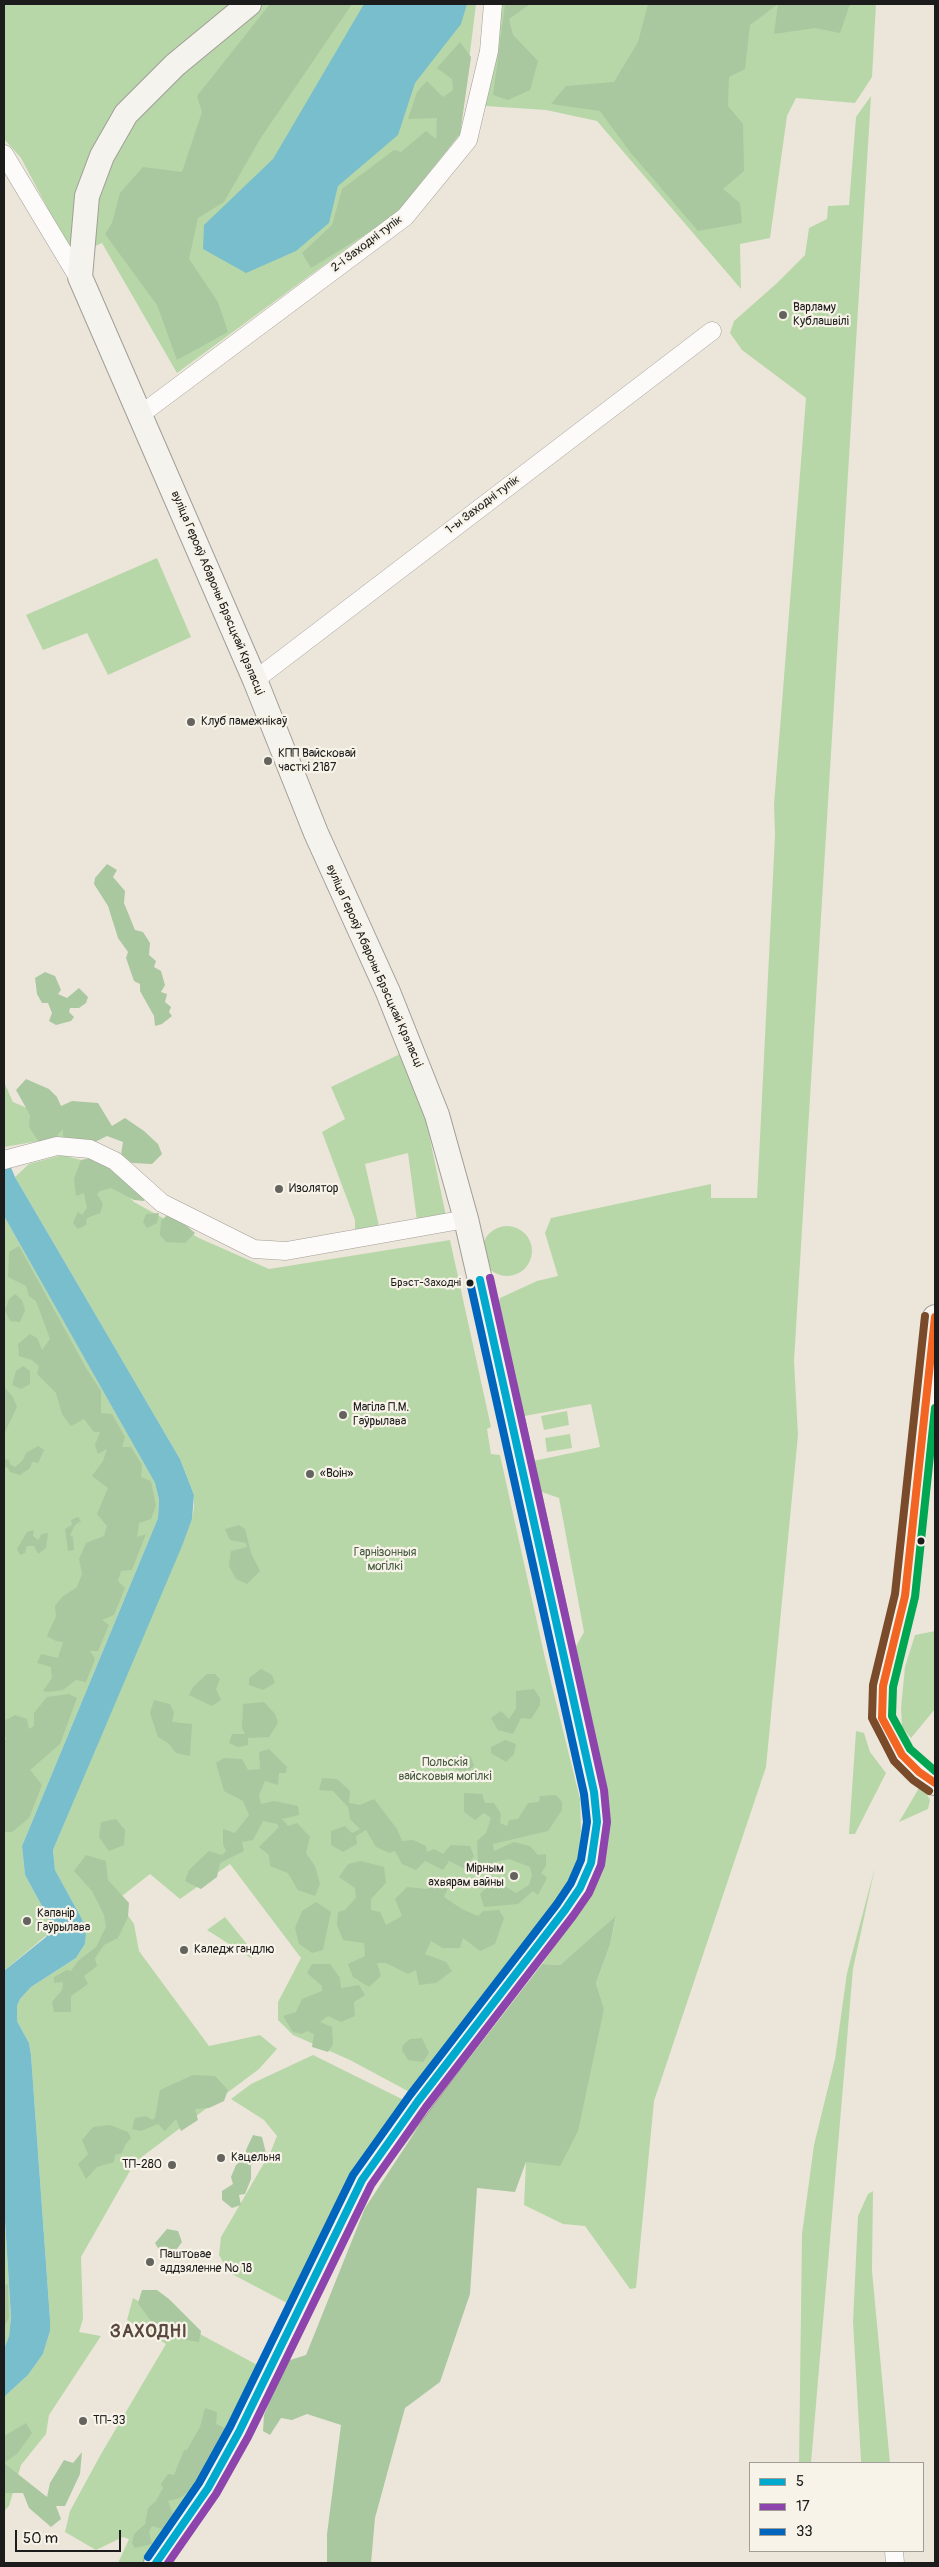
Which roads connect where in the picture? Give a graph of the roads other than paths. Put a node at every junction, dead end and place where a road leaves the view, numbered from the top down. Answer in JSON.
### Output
{"nodes":[{"id":1,"x":249,"y":4,"type":"edge"},
{"id":2,"x":493,"y":4,"type":"edge"},
{"id":3,"x":4,"y":154,"type":"edge"},
{"id":4,"x":86,"y":288,"type":"junction"},
{"id":5,"x":712,"y":331,"type":"dead end"},
{"id":6,"x":140,"y":415,"type":"junction"},
{"id":7,"x":255,"y":680,"type":"junction"},
{"id":8,"x":4,"y":1160,"type":"edge"},
{"id":9,"x":466,"y":1219,"type":"junction"},
{"id":10,"x":935,"y":1317,"type":"edge"},
{"id":11,"x":935,"y":1783,"type":"edge"},
{"id":12,"x":156,"y":2563,"type":"edge"}],
"edges":[{"from":1,"to":4,"type":"main road","name":"вуліца Герояў Абароны Брэсцкай Крэпасці"},
{"from":2,"to":6,"type":"street","name":"2-і Заходні тупік"},
{"from":3,"to":4,"type":"street","name":"вуліца Герояў Абароны Брэсцкай Крэпасці"},
{"from":4,"to":6,"type":"main road","name":"вуліца Герояў Абароны Брэсцкай Крэпасці"},
{"from":5,"to":7,"type":"street","name":"1-ы Заходні тупік"},
{"from":6,"to":7,"type":"main road","name":"вуліца Герояў Абароны Брэсцкай Крэпасці"},
{"from":7,"to":9,"type":"main road","name":"вуліца Герояў Абароны Брэсцкай Крэпасці"},
{"from":8,"to":9,"type":"street"},
{"from":9,"to":12,"type":"main road","name":"вуліца Герояў Абароны Брэсцкай Крэпасці"},
{"from":10,"to":11,"type":"main road"}]}
